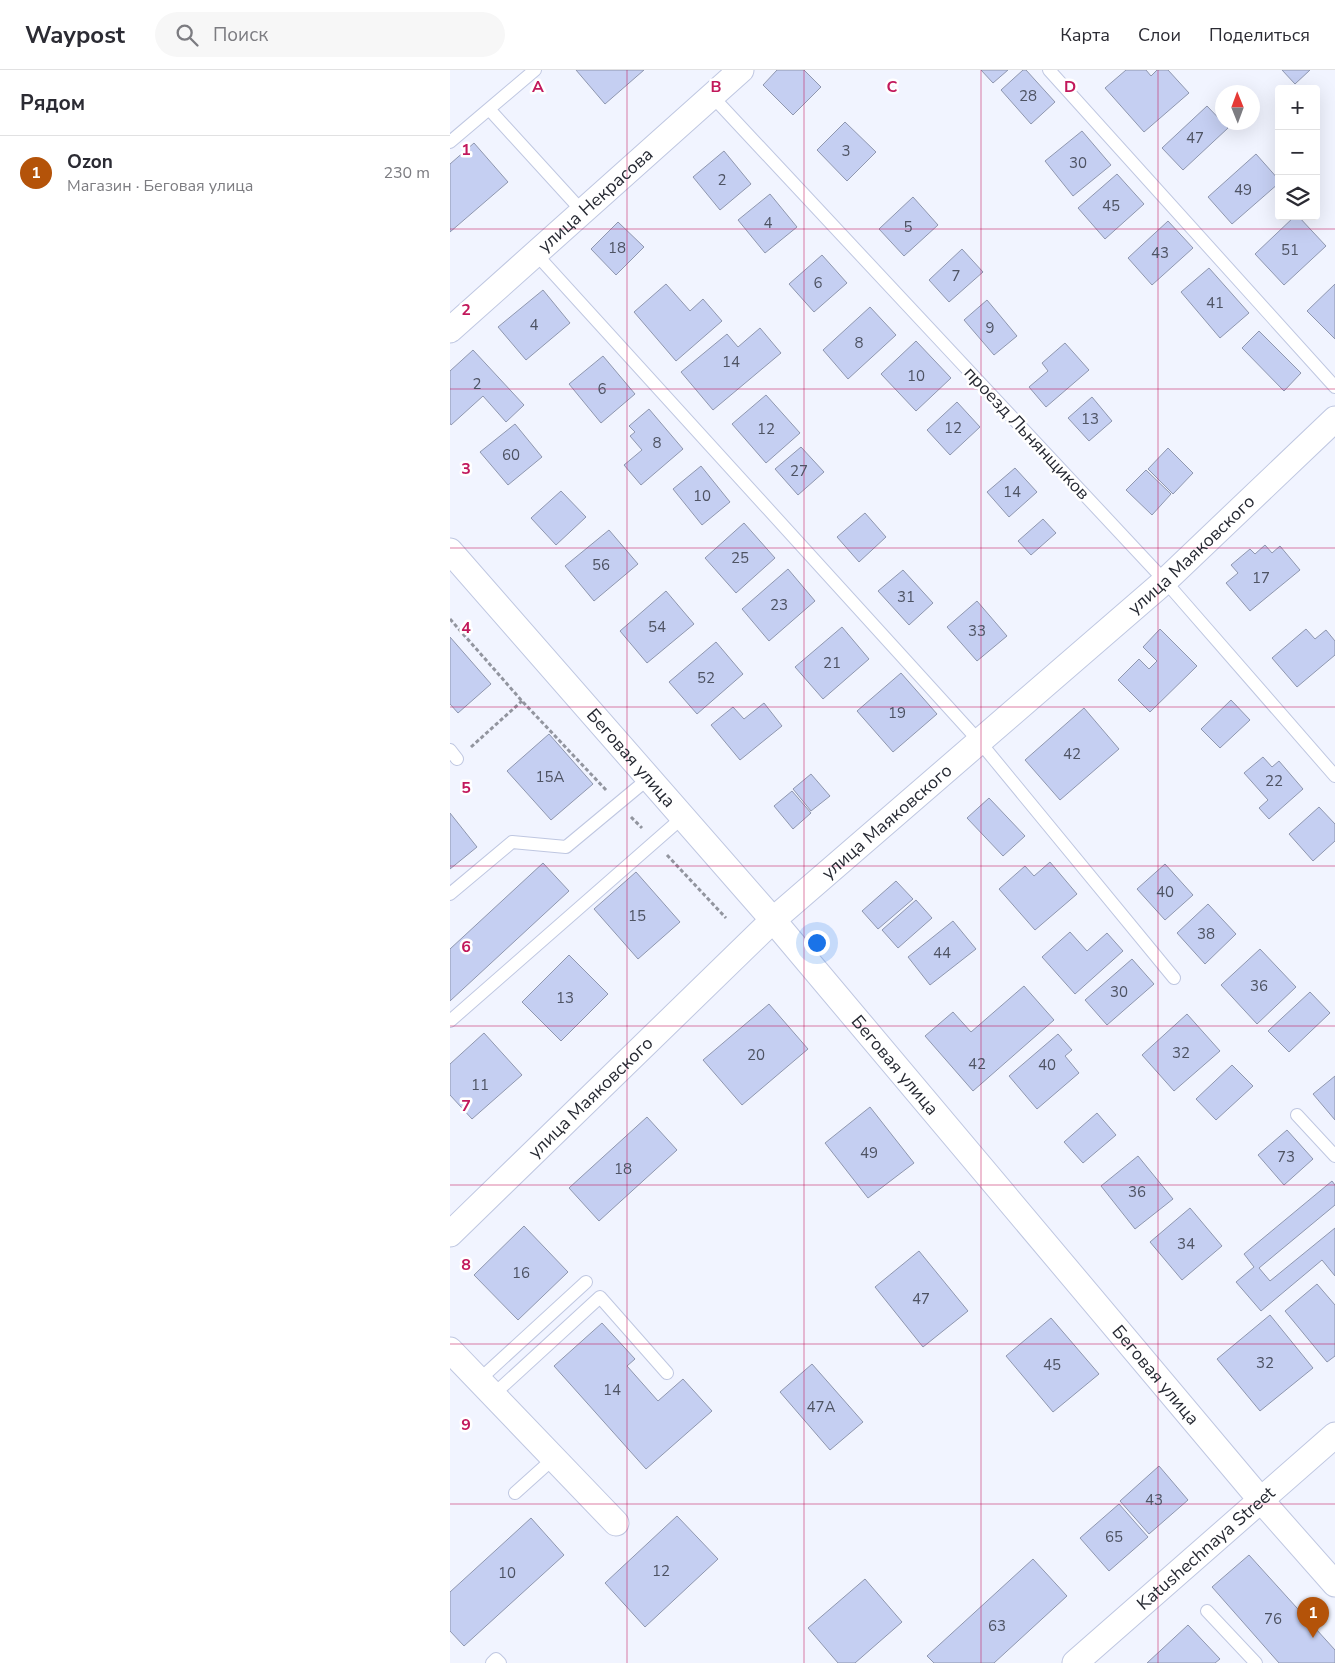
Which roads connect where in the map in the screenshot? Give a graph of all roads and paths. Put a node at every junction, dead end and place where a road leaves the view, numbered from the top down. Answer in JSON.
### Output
{"nodes":[{"id":1,"x":535,"y":70,"type":"edge"},
{"id":2,"x":741,"y":70,"type":"edge"},
{"id":3,"x":1049,"y":70,"type":"edge"},
{"id":4,"x":712,"y":96,"type":"junction"},
{"id":5,"x":489,"y":110,"type":"junction"},
{"id":6,"x":450,"y":142,"type":"edge"},
{"id":7,"x":582,"y":211,"type":"junction"},
{"id":8,"x":536,"y":254,"type":"junction"},
{"id":9,"x":450,"y":330,"type":"edge"},
{"id":10,"x":1335,"y":386,"type":"edge"},
{"id":11,"x":1335,"y":420,"type":"edge"},
{"id":12,"x":450,"y":551,"type":"edge"},
{"id":13,"x":1165,"y":581,"type":"junction"},
{"id":14,"x":450,"y":619,"type":"edge"},
{"id":15,"x":522,"y":701,"type":"junction"},
{"id":16,"x":979,"y":741,"type":"junction"},
{"id":17,"x":454,"y":754,"type":"edge"},
{"id":18,"x":1335,"y":776,"type":"edge"},
{"id":19,"x":649,"y":778,"type":"junction"},
{"id":20,"x":618,"y":804,"type":"junction"},
{"id":21,"x":683,"y":817,"type":"junction"},
{"id":22,"x":654,"y":842,"type":"junction"},
{"id":23,"x":450,"y":894,"type":"edge"},
{"id":24,"x":726,"y":918,"type":"dead end"},
{"id":25,"x":773,"y":920,"type":"junction"},
{"id":26,"x":1174,"y":978,"type":"dead end"},
{"id":27,"x":450,"y":1021,"type":"edge"},
{"id":28,"x":1297,"y":1115,"type":"dead end"},
{"id":29,"x":1335,"y":1156,"type":"edge"},
{"id":30,"x":450,"y":1234,"type":"edge"},
{"id":31,"x":586,"y":1282,"type":"dead end"},
{"id":32,"x":450,"y":1350,"type":"edge"},
{"id":33,"x":667,"y":1373,"type":"dead end"},
{"id":34,"x":486,"y":1388,"type":"junction"},
{"id":35,"x":1335,"y":1435,"type":"edge"},
{"id":36,"x":554,"y":1458,"type":"junction"},
{"id":37,"x":514,"y":1494,"type":"dead end"},
{"id":38,"x":1260,"y":1499,"type":"junction"},
{"id":39,"x":616,"y":1523,"type":"dead end"},
{"id":40,"x":1335,"y":1584,"type":"edge"},
{"id":41,"x":1208,"y":1611,"type":"dead end"},
{"id":42,"x":492,"y":1663,"type":"edge"},
{"id":43,"x":500,"y":1663,"type":"edge"},
{"id":44,"x":1075,"y":1663,"type":"edge"},
{"id":45,"x":1256,"y":1663,"type":"edge"}],
"edges":[{"from":1,"to":5,"type":"lane"},
{"from":2,"to":4,"type":"street","name":"улица Некрасова"},
{"from":3,"to":10,"type":"lane"},
{"from":4,"to":7,"type":"street","name":"улица Некрасова"},
{"from":4,"to":13,"type":"lane","name":"проезд Льнянщиков"},
{"from":5,"to":6,"type":"lane"},
{"from":5,"to":7,"type":"lane"},
{"from":7,"to":8,"type":"street","name":"улица Некрасова"},
{"from":8,"to":9,"type":"street","name":"улица Некрасова"},
{"from":8,"to":16,"type":"lane"},
{"from":11,"to":13,"type":"street","name":"улица Маяковского"},
{"from":12,"to":19,"type":"street","name":"Беговая улица"},
{"from":13,"to":16,"type":"street","name":"улица Маяковского"},
{"from":13,"to":18,"type":"lane","name":"проезд Льнянщиков"},
{"from":14,"to":15,"type":"path"},
{"from":15,"to":17,"type":"path"},
{"from":15,"to":20,"type":"path"},
{"from":16,"to":25,"type":"street","name":"улица Маяковского"},
{"from":16,"to":26,"type":"lane"},
{"from":19,"to":20,"type":"lane"},
{"from":19,"to":21,"type":"street","name":"Беговая улица"},
{"from":20,"to":22,"type":"path"},
{"from":20,"to":23,"type":"lane"},
{"from":21,"to":22,"type":"lane"},
{"from":21,"to":25,"type":"street","name":"Беговая улица"},
{"from":22,"to":24,"type":"path"},
{"from":22,"to":27,"type":"lane"},
{"from":25,"to":30,"type":"street","name":"улица Маяковского"},
{"from":25,"to":38,"type":"street","name":"Беговая улица"},
{"from":28,"to":29,"type":"lane"},
{"from":31,"to":34,"type":"lane"},
{"from":32,"to":34,"type":"street"},
{"from":33,"to":34,"type":"lane"},
{"from":34,"to":36,"type":"street"},
{"from":35,"to":38,"type":"street","name":"Katushechnaya Street"},
{"from":36,"to":37,"type":"lane"},
{"from":36,"to":39,"type":"street"},
{"from":38,"to":40,"type":"street","name":"Беговая улица"},
{"from":38,"to":44,"type":"street","name":"Katushechnaya Street"},
{"from":41,"to":45,"type":"lane"},
{"from":42,"to":43,"type":"lane"}]}
